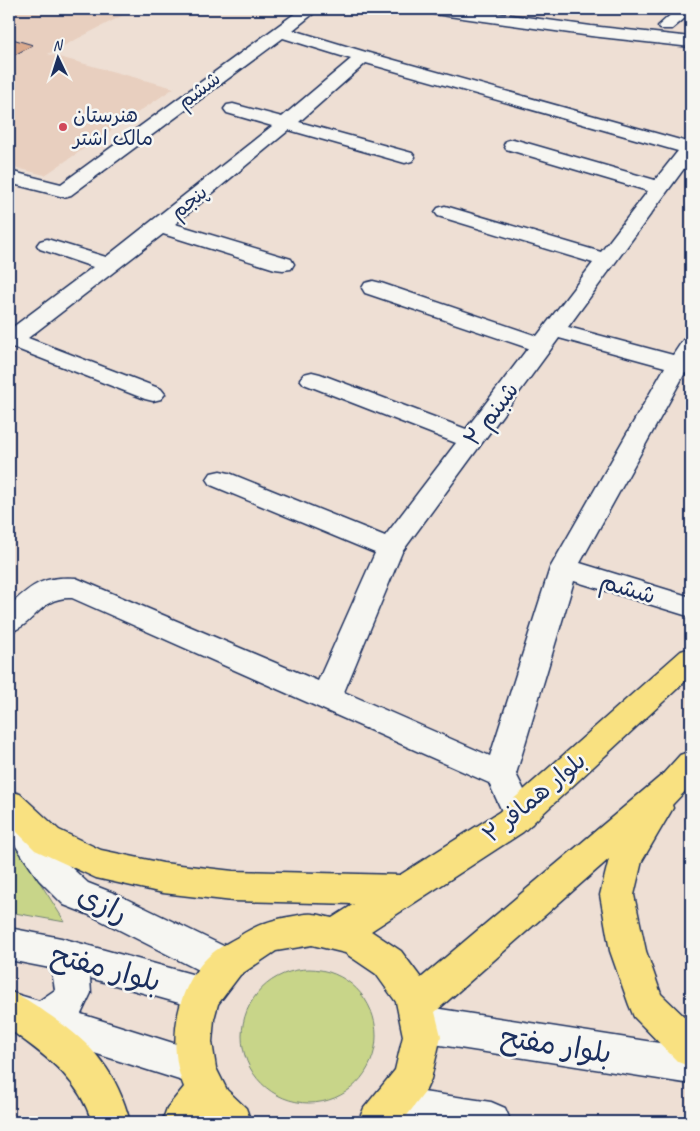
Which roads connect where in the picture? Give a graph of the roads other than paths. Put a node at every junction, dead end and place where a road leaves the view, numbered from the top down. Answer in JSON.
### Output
{"nodes":[{"id":1,"x":311,"y":9,"type":"edge"},
{"id":2,"x":434,"y":9,"type":"edge"},
{"id":3,"x":529,"y":9,"type":"edge"},
{"id":4,"x":686,"y":9,"type":"edge"},
{"id":5,"x":549,"y":10,"type":"edge"},
{"id":6,"x":666,"y":26,"type":"junction"},
{"id":7,"x":691,"y":30,"type":"edge"},
{"id":8,"x":279,"y":31,"type":"junction"},
{"id":9,"x":691,"y":42,"type":"edge"},
{"id":10,"x":363,"y":57,"type":"junction"},
{"id":11,"x":233,"y":109,"type":"dead end"},
{"id":12,"x":285,"y":124,"type":"junction"},
{"id":13,"x":513,"y":146,"type":"dead end"},
{"id":14,"x":690,"y":149,"type":"edge"},
{"id":15,"x":405,"y":157,"type":"dead end"},
{"id":16,"x":9,"y":177,"type":"edge"},
{"id":17,"x":660,"y":188,"type":"junction"},
{"id":18,"x":445,"y":212,"type":"dead end"},
{"id":19,"x":160,"y":226,"type":"junction"},
{"id":20,"x":47,"y":245,"type":"dead end"},
{"id":21,"x":606,"y":260,"type":"junction"},
{"id":22,"x":283,"y":264,"type":"dead end"},
{"id":23,"x":110,"y":266,"type":"junction"},
{"id":24,"x":373,"y":288,"type":"dead end"},
{"id":25,"x":548,"y":338,"type":"junction"},
{"id":26,"x":10,"y":340,"type":"edge"},
{"id":27,"x":687,"y":359,"type":"edge"},
{"id":28,"x":312,"y":379,"type":"dead end"},
{"id":29,"x":153,"y":394,"type":"dead end"},
{"id":30,"x":472,"y":440,"type":"junction"},
{"id":31,"x":220,"y":479,"type":"dead end"},
{"id":32,"x":390,"y":549,"type":"junction"},
{"id":33,"x":564,"y":568,"type":"junction"},
{"id":34,"x":691,"y":607,"type":"edge"},
{"id":35,"x":9,"y":622,"type":"edge"},
{"id":36,"x":691,"y":658,"type":"edge"},
{"id":37,"x":326,"y":698,"type":"junction"},
{"id":38,"x":500,"y":774,"type":"junction"},
{"id":39,"x":682,"y":774,"type":"edge"},
{"id":40,"x":9,"y":804,"type":"edge"},
{"id":41,"x":9,"y":810,"type":"edge"},
{"id":42,"x":520,"y":814,"type":"junction"},
{"id":43,"x":406,"y":890,"type":"junction"},
{"id":44,"x":338,"y":933,"type":"junction"},
{"id":45,"x":9,"y":944,"type":"edge"},
{"id":46,"x":62,"y":954,"type":"junction"},
{"id":47,"x":225,"y":965,"type":"junction"},
{"id":48,"x":204,"y":994,"type":"junction"},
{"id":49,"x":20,"y":1012,"type":"edge"},
{"id":50,"x":419,"y":1014,"type":"junction"},
{"id":51,"x":691,"y":1048,"type":"edge"},
{"id":52,"x":691,"y":1066,"type":"edge"},
{"id":53,"x":200,"y":1080,"type":"junction"},
{"id":54,"x":387,"y":1114,"type":"edge"},
{"id":55,"x":111,"y":1122,"type":"edge"},
{"id":56,"x":181,"y":1122,"type":"edge"},
{"id":57,"x":232,"y":1122,"type":"edge"},
{"id":58,"x":491,"y":1122,"type":"edge"}],
"edges":[{"from":1,"to":8,"type":"street","name":"ششم"},
{"from":2,"to":9,"type":"street"},
{"from":3,"to":5,"type":"street"},
{"from":4,"to":6,"type":"street"},
{"from":5,"to":6,"type":"street"},
{"from":6,"to":7,"type":"street"},
{"from":8,"to":10,"type":"street"},
{"from":8,"to":16,"type":"street","name":"ششم"},
{"from":10,"to":12,"type":"street","name":"پنجم"},
{"from":10,"to":14,"type":"street"},
{"from":11,"to":12,"type":"street"},
{"from":12,"to":15,"type":"street"},
{"from":12,"to":19,"type":"street","name":"پنجم"},
{"from":13,"to":17,"type":"street"},
{"from":14,"to":17,"type":"street","name":"شبنم ۲"},
{"from":17,"to":21,"type":"street","name":"شبنم ۲"},
{"from":18,"to":21,"type":"street"},
{"from":19,"to":22,"type":"street"},
{"from":19,"to":23,"type":"street","name":"پنجم"},
{"from":20,"to":23,"type":"street"},
{"from":21,"to":25,"type":"street","name":"شبنم ۲"},
{"from":23,"to":26,"type":"street","name":"پنجم"},
{"from":24,"to":25,"type":"street"},
{"from":25,"to":27,"type":"street"},
{"from":25,"to":30,"type":"street","name":"شبنم ۲"},
{"from":26,"to":29,"type":"street"},
{"from":27,"to":33,"type":"street"},
{"from":28,"to":30,"type":"street"},
{"from":30,"to":32,"type":"street","name":"شبنم ۲"},
{"from":31,"to":32,"type":"street"},
{"from":32,"to":37,"type":"street","name":"شبنم ۲"},
{"from":33,"to":34,"type":"street","name":"ششم"},
{"from":33,"to":38,"type":"street"},
{"from":35,"to":37,"type":"street"},
{"from":36,"to":42,"type":"main road","name":"بلوار همافر ۲"},
{"from":37,"to":38,"type":"street"},
{"from":38,"to":42,"type":"street"},
{"from":39,"to":50,"type":"main road"},
{"from":39,"to":51,"type":"main road"},
{"from":40,"to":43,"type":"main road"},
{"from":41,"to":47,"type":"street","name":"رازی"},
{"from":42,"to":43,"type":"main road","name":"بلوار همافر ۲"},
{"from":43,"to":44,"type":"main road","name":"بلوار همافر ۲"},
{"from":44,"to":47,"type":"main road"},
{"from":44,"to":50,"type":"main road"},
{"from":45,"to":46,"type":"street","name":"بلوار مفتح"},
{"from":46,"to":48,"type":"street","name":"بلوار مفتح"},
{"from":46,"to":49,"type":"street"},
{"from":47,"to":48,"type":"main road"},
{"from":48,"to":53,"type":"main road"},
{"from":49,"to":53,"type":"street"},
{"from":49,"to":55,"type":"main road"},
{"from":50,"to":52,"type":"street","name":"بلوار مفتح"},
{"from":50,"to":54,"type":"main road"},
{"from":53,"to":56,"type":"main road"},
{"from":53,"to":57,"type":"main road"},
{"from":54,"to":58,"type":"street"}]}
